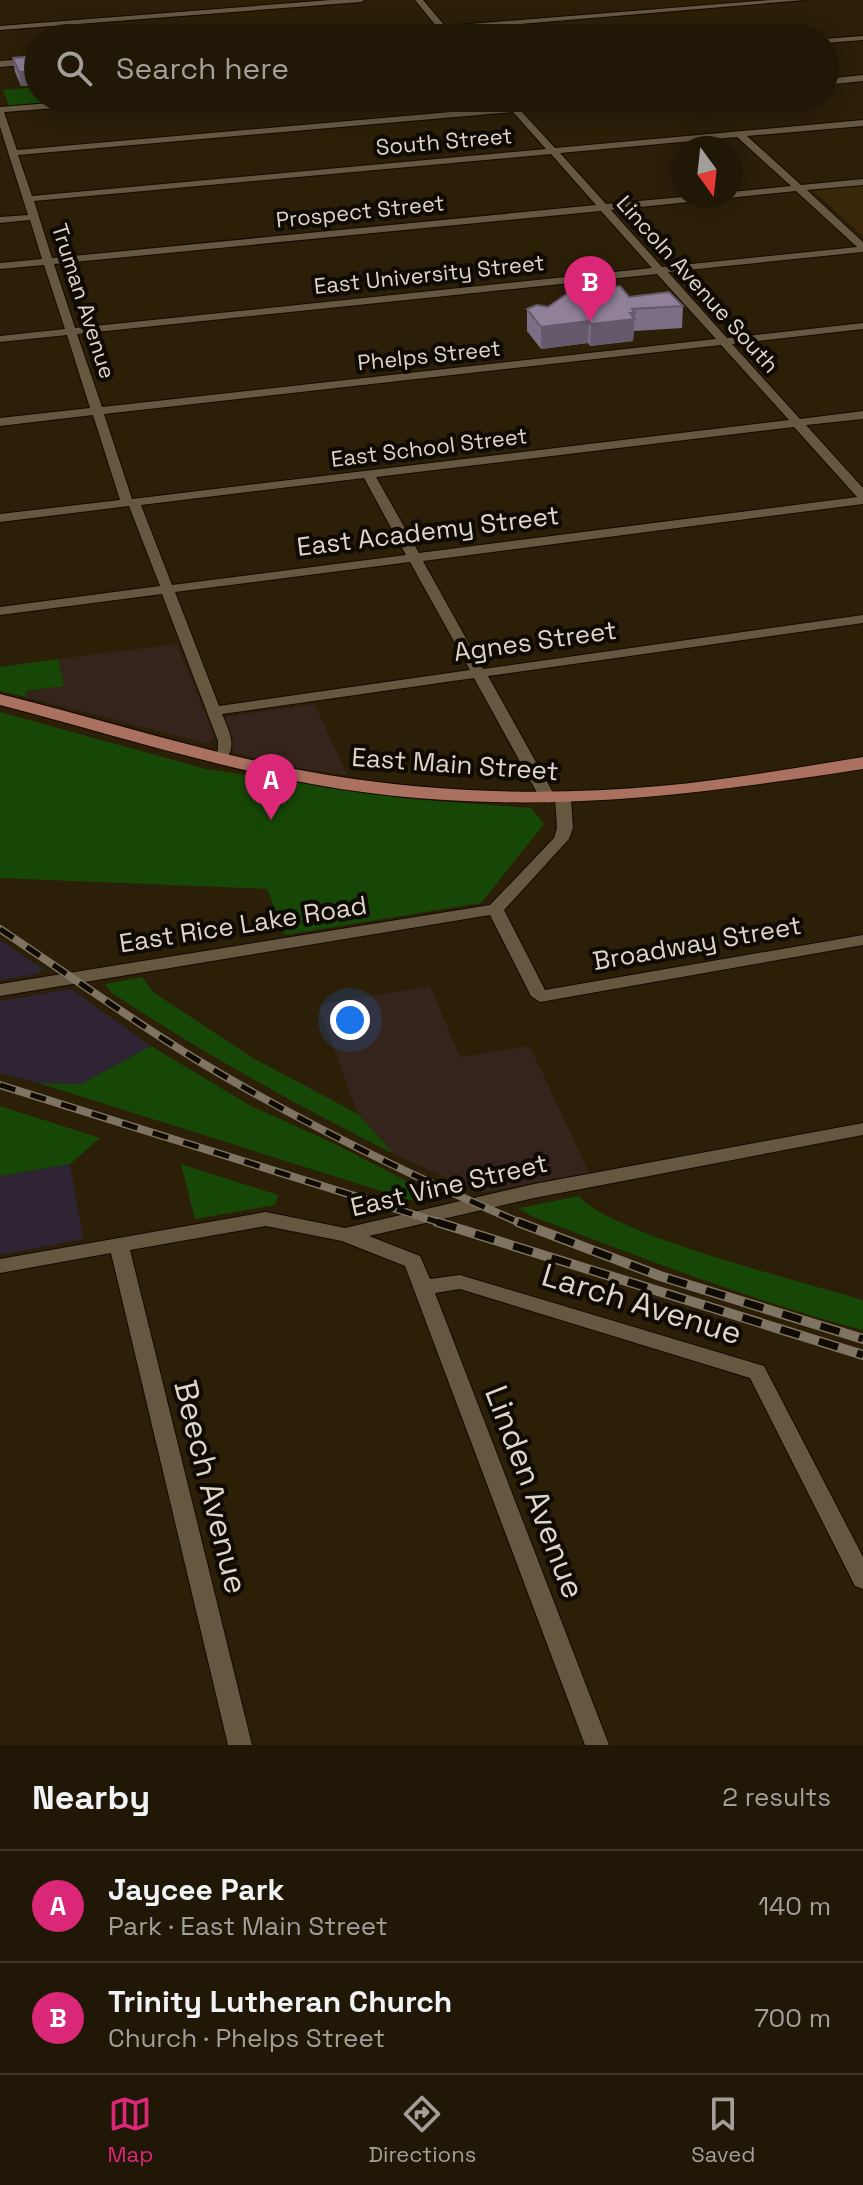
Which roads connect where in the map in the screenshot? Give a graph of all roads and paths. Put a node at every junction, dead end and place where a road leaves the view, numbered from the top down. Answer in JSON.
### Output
{"nodes":[{"id":1,"x":361,"y":0,"type":"edge"},
{"id":2,"x":419,"y":0,"type":"edge"},
{"id":3,"x":800,"y":0,"type":"edge"},
{"id":4,"x":52,"y":24,"type":"edge"},
{"id":5,"x":440,"y":24,"type":"edge"},
{"id":6,"x":494,"y":24,"type":"edge"},
{"id":7,"x":24,"y":26,"type":"edge"},
{"id":8,"x":0,"y":28,"type":"edge"},
{"id":9,"x":863,"y":38,"type":"edge"},
{"id":10,"x":839,"y":40,"type":"edge"},
{"id":11,"x":24,"y":62,"type":"edge"},
{"id":12,"x":0,"y":64,"type":"edge"},
{"id":13,"x":863,"y":78,"type":"edge"},
{"id":14,"x":839,"y":81,"type":"edge"},
{"id":15,"x":24,"y":110,"type":"edge"},
{"id":16,"x":0,"y":112,"type":"edge"},
{"id":17,"x":481,"y":112,"type":"edge"},
{"id":18,"x":518,"y":112,"type":"edge"},
{"id":19,"x":863,"y":123,"type":"edge"},
{"id":20,"x":739,"y":134,"type":"junction"},
{"id":21,"x":553,"y":151,"type":"junction"},
{"id":22,"x":13,"y":153,"type":"junction"},
{"id":23,"x":863,"y":182,"type":"edge"},
{"id":24,"x":799,"y":189,"type":"junction"},
{"id":25,"x":743,"y":194,"type":"edge"},
{"id":26,"x":28,"y":199,"type":"junction"},
{"id":27,"x":671,"y":201,"type":"edge"},
{"id":28,"x":603,"y":208,"type":"junction"},
{"id":29,"x":34,"y":217,"type":"junction"},
{"id":30,"x":0,"y":220,"type":"edge"},
{"id":31,"x":863,"y":248,"type":"edge"},
{"id":32,"x":48,"y":261,"type":"junction"},
{"id":33,"x":0,"y":266,"type":"edge"},
{"id":34,"x":659,"y":271,"type":"junction"},
{"id":35,"x":863,"y":326,"type":"edge"},
{"id":36,"x":71,"y":332,"type":"junction"},
{"id":37,"x":0,"y":339,"type":"edge"},
{"id":38,"x":723,"y":342,"type":"junction"},
{"id":39,"x":97,"y":411,"type":"junction"},
{"id":40,"x":863,"y":415,"type":"edge"},
{"id":41,"x":0,"y":422,"type":"edge"},
{"id":42,"x":796,"y":423,"type":"junction"},
{"id":43,"x":368,"y":474,"type":"junction"},
{"id":44,"x":863,"y":498,"type":"edge"},
{"id":45,"x":130,"y":503,"type":"junction"},
{"id":46,"x":0,"y":518,"type":"edge"},
{"id":47,"x":414,"y":558,"type":"junction"},
{"id":48,"x":166,"y":589,"type":"junction"},
{"id":49,"x":0,"y":611,"type":"edge"},
{"id":50,"x":863,"y":619,"type":"edge"},
{"id":51,"x":478,"y":673,"type":"junction"},
{"id":52,"x":0,"y":699,"type":"edge"},
{"id":53,"x":214,"y":711,"type":"junction"},
{"id":54,"x":221,"y":757,"type":"junction"},
{"id":55,"x":863,"y":763,"type":"edge"},
{"id":56,"x":555,"y":798,"type":"junction"},
{"id":57,"x":495,"y":909,"type":"junction"},
{"id":58,"x":863,"y":940,"type":"edge"},
{"id":59,"x":0,"y":990,"type":"edge"},
{"id":60,"x":863,"y":1129,"type":"edge"},
{"id":61,"x":345,"y":1235,"type":"junction"},
{"id":62,"x":119,"y":1244,"type":"junction"},
{"id":63,"x":0,"y":1266,"type":"edge"},
{"id":64,"x":423,"y":1287,"type":"junction"},
{"id":65,"x":863,"y":1579,"type":"edge"},
{"id":66,"x":240,"y":1745,"type":"edge"},
{"id":67,"x":597,"y":1745,"type":"edge"}],
"edges":[{"from":1,"to":4,"type":"street"},
{"from":2,"to":5,"type":"street"},
{"from":3,"to":6,"type":"street"},
{"from":7,"to":8,"type":"street"},
{"from":9,"to":10,"type":"street"},
{"from":11,"to":12,"type":"street"},
{"from":13,"to":14,"type":"street"},
{"from":15,"to":16,"type":"street"},
{"from":16,"to":22,"type":"street","name":"Truman Avenue"},
{"from":17,"to":22,"type":"street"},
{"from":18,"to":21,"type":"street","name":"Lincoln Avenue South"},
{"from":19,"to":20,"type":"street","name":"South Street"},
{"from":20,"to":21,"type":"street","name":"South Street"},
{"from":20,"to":24,"type":"street"},
{"from":21,"to":26,"type":"street","name":"South Street"},
{"from":21,"to":28,"type":"street","name":"Lincoln Avenue South"},
{"from":22,"to":26,"type":"street","name":"Truman Avenue"},
{"from":23,"to":24,"type":"street"},
{"from":24,"to":25,"type":"street"},
{"from":24,"to":31,"type":"street"},
{"from":26,"to":29,"type":"street","name":"Truman Avenue"},
{"from":27,"to":28,"type":"street","name":"Prospect Street"},
{"from":28,"to":32,"type":"street","name":"Prospect Street"},
{"from":28,"to":34,"type":"street","name":"Lincoln Avenue South"},
{"from":29,"to":30,"type":"street"},
{"from":29,"to":32,"type":"street","name":"Truman Avenue"},
{"from":31,"to":34,"type":"street","name":"East University Street"},
{"from":32,"to":33,"type":"street","name":"Prospect Street"},
{"from":32,"to":36,"type":"street","name":"Truman Avenue"},
{"from":34,"to":36,"type":"street","name":"East University Street"},
{"from":34,"to":38,"type":"street","name":"Lincoln Avenue South"},
{"from":35,"to":38,"type":"street","name":"Phelps Street"},
{"from":36,"to":37,"type":"street","name":"East University Street"},
{"from":36,"to":39,"type":"street","name":"Truman Avenue"},
{"from":38,"to":39,"type":"street","name":"Phelps Street"},
{"from":38,"to":42,"type":"street","name":"Lincoln Avenue South"},
{"from":39,"to":41,"type":"street","name":"Phelps Street"},
{"from":39,"to":45,"type":"street","name":"Truman Avenue"},
{"from":40,"to":42,"type":"street","name":"East School Street"},
{"from":42,"to":43,"type":"street","name":"East School Street"},
{"from":42,"to":44,"type":"street","name":"Lincoln Avenue South"},
{"from":43,"to":45,"type":"street","name":"East School Street"},
{"from":43,"to":47,"type":"street"},
{"from":44,"to":47,"type":"street","name":"East Academy Street"},
{"from":45,"to":46,"type":"street","name":"East School Street"},
{"from":45,"to":48,"type":"street","name":"Truman Avenue"},
{"from":47,"to":48,"type":"street","name":"East Academy Street"},
{"from":47,"to":51,"type":"street"},
{"from":48,"to":49,"type":"street","name":"East Academy Street"},
{"from":48,"to":53,"type":"street","name":"Truman Avenue"},
{"from":50,"to":51,"type":"street","name":"Agnes Street"},
{"from":51,"to":53,"type":"street","name":"Agnes Street"},
{"from":51,"to":56,"type":"street"},
{"from":52,"to":54,"type":"main road","name":"East Main Street"},
{"from":53,"to":54,"type":"street","name":"Truman Avenue"},
{"from":54,"to":56,"type":"main road","name":"East Main Street"},
{"from":55,"to":56,"type":"main road","name":"East Main Street"},
{"from":56,"to":57,"type":"street"},
{"from":57,"to":58,"type":"street","name":"Broadway Street"},
{"from":57,"to":59,"type":"street","name":"East Rice Lake Road"},
{"from":60,"to":61,"type":"street","name":"East Vine Street"},
{"from":61,"to":62,"type":"street","name":"East Vine Street"},
{"from":61,"to":64,"type":"street","name":"Linden Avenue"},
{"from":62,"to":63,"type":"street","name":"East Vine Street"},
{"from":62,"to":66,"type":"street","name":"Beech Avenue"},
{"from":64,"to":65,"type":"street","name":"Larch Avenue"},
{"from":64,"to":67,"type":"street","name":"Linden Avenue"}]}
